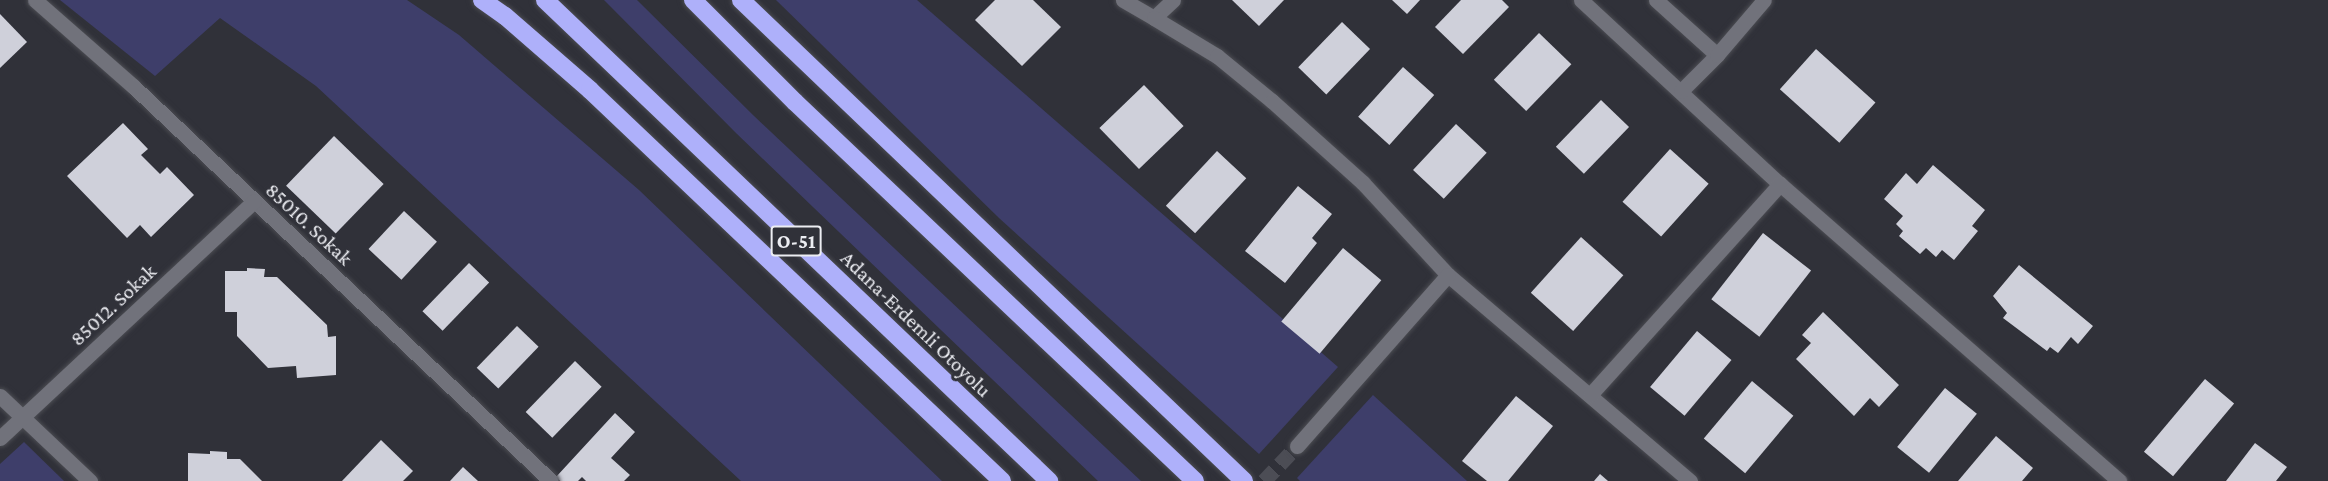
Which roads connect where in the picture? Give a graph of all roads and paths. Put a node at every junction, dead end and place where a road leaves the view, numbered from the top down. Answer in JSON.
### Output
{"nodes":[{"id":1,"x":35,"y":0,"type":"edge"},
{"id":2,"x":482,"y":0,"type":"edge"},
{"id":3,"x":545,"y":0,"type":"edge"},
{"id":4,"x":693,"y":0,"type":"edge"},
{"id":5,"x":741,"y":0,"type":"edge"},
{"id":6,"x":1123,"y":0,"type":"edge"},
{"id":7,"x":1173,"y":0,"type":"edge"},
{"id":8,"x":1581,"y":0,"type":"edge"},
{"id":9,"x":1656,"y":0,"type":"edge"},
{"id":10,"x":1764,"y":0,"type":"edge"},
{"id":11,"x":1154,"y":18,"type":"junction"},
{"id":12,"x":1717,"y":55,"type":"junction"},
{"id":13,"x":1681,"y":91,"type":"junction"},
{"id":14,"x":1780,"y":184,"type":"junction"},
{"id":15,"x":254,"y":201,"type":"junction"},
{"id":16,"x":1448,"y":275,"type":"junction"},
{"id":17,"x":0,"y":396,"type":"edge"},
{"id":18,"x":1590,"y":396,"type":"junction"},
{"id":19,"x":23,"y":417,"type":"junction"},
{"id":20,"x":0,"y":438,"type":"edge"},
{"id":21,"x":1297,"y":446,"type":"tunnel mouth"},
{"id":22,"x":1242,"y":479,"type":"edge"},
{"id":23,"x":90,"y":481,"type":"edge"},
{"id":24,"x":551,"y":481,"type":"edge"},
{"id":25,"x":1002,"y":481,"type":"edge"},
{"id":26,"x":1049,"y":481,"type":"edge"},
{"id":27,"x":1195,"y":481,"type":"edge"},
{"id":28,"x":1690,"y":481,"type":"edge"},
{"id":29,"x":2119,"y":481,"type":"edge"}],
"edges":[{"from":1,"to":15,"type":"street","name":"85010. Sokak"},
{"from":2,"to":25,"type":"highway"},
{"from":3,"to":26,"type":"highway","name":"Adana-Erdemli Otoyolu","number":"O-51"},
{"from":4,"to":27,"type":"highway"},
{"from":5,"to":22,"type":"highway"},
{"from":6,"to":11,"type":"street"},
{"from":7,"to":11,"type":"street"},
{"from":8,"to":13,"type":"street"},
{"from":9,"to":12,"type":"street"},
{"from":10,"to":12,"type":"street"},
{"from":11,"to":16,"type":"street"},
{"from":12,"to":13,"type":"street"},
{"from":13,"to":14,"type":"street"},
{"from":14,"to":18,"type":"street"},
{"from":14,"to":29,"type":"street"},
{"from":15,"to":19,"type":"street","name":"85012. Sokak"},
{"from":15,"to":24,"type":"street","name":"85010. Sokak"},
{"from":16,"to":18,"type":"street"},
{"from":16,"to":21,"type":"street"},
{"from":17,"to":19,"type":"street"},
{"from":18,"to":28,"type":"street"},
{"from":19,"to":20,"type":"street","name":"85012. Sokak"},
{"from":19,"to":23,"type":"street"}]}
